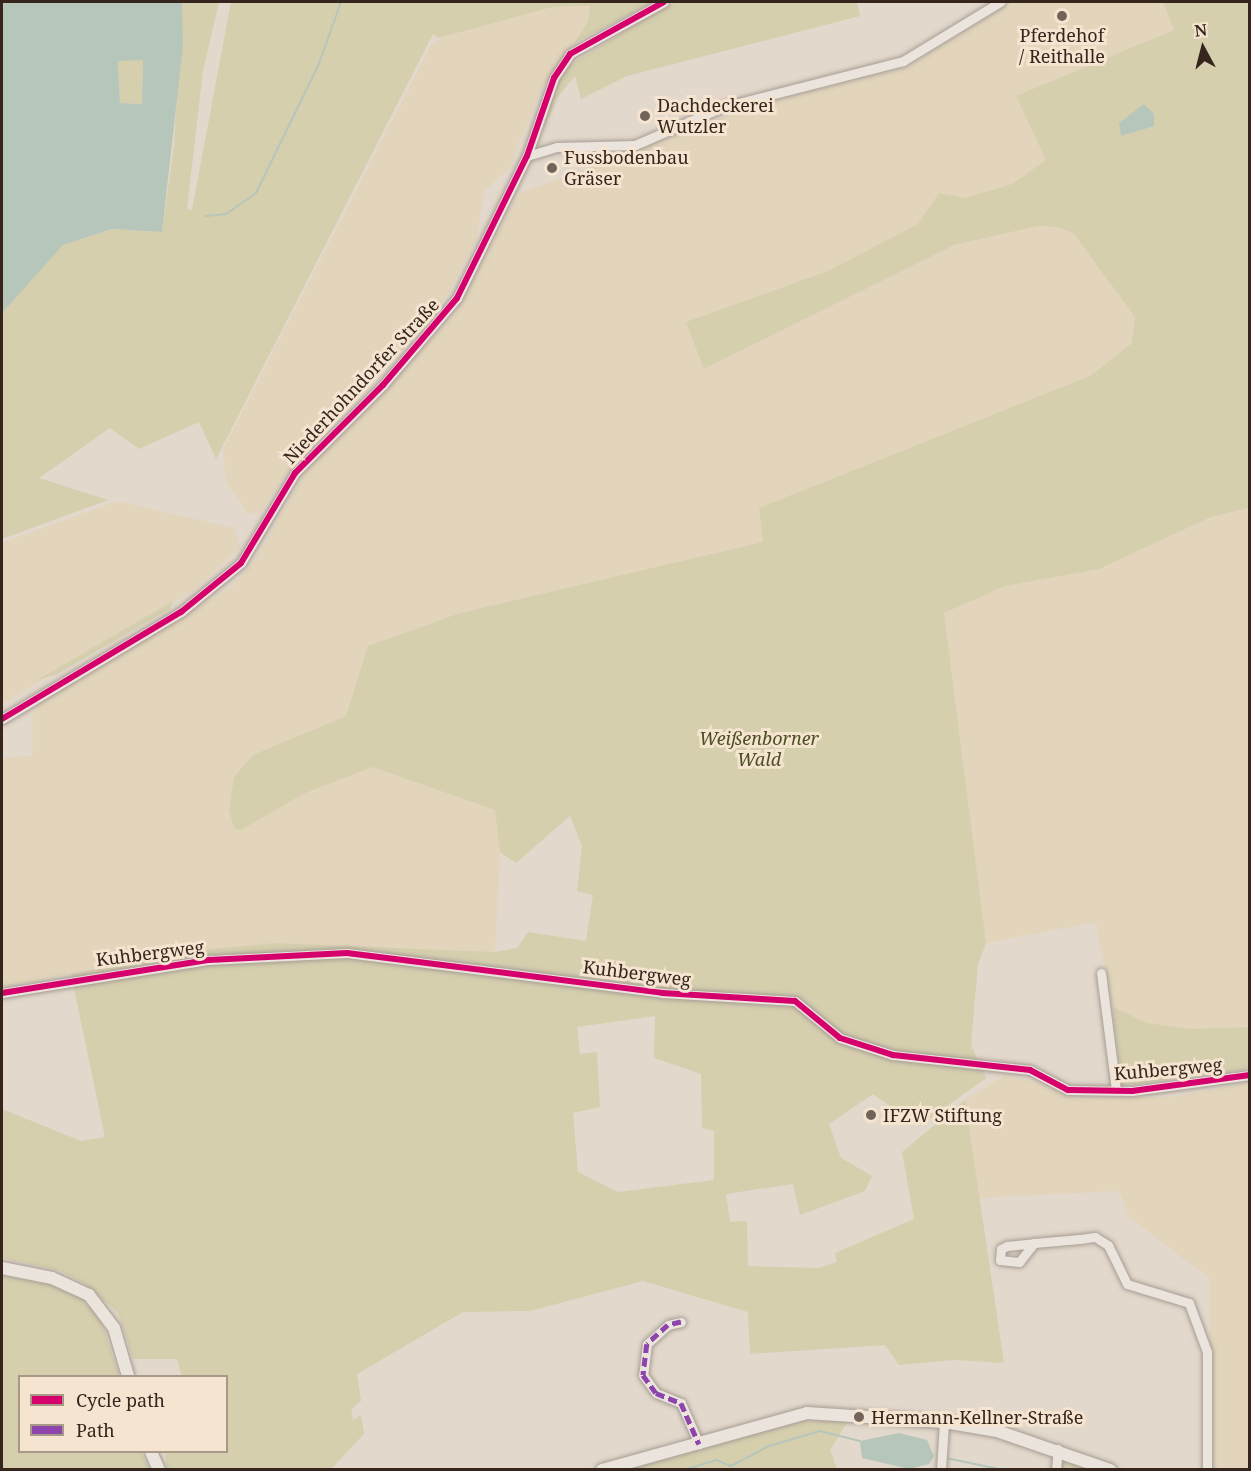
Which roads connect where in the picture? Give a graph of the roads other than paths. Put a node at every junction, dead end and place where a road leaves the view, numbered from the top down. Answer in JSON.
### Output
{"nodes":[{"id":1,"x":664,"y":2,"type":"edge"},
{"id":2,"x":1000,"y":2,"type":"edge"},
{"id":3,"x":527,"y":156,"type":"junction"},
{"id":4,"x":2,"y":719,"type":"edge"},
{"id":5,"x":1101,"y":973,"type":"dead end"},
{"id":6,"x":2,"y":993,"type":"edge"},
{"id":7,"x":1250,"y":1075,"type":"edge"},
{"id":8,"x":1116,"y":1090,"type":"junction"},
{"id":9,"x":1034,"y":1243,"type":"dead end"},
{"id":10,"x":2,"y":1268,"type":"edge"},
{"id":11,"x":681,"y":1322,"type":"dead end"},
{"id":12,"x":127,"y":1375,"type":"edge"},
{"id":13,"x":944,"y":1422,"type":"junction"},
{"id":14,"x":699,"y":1444,"type":"junction"},
{"id":15,"x":1058,"y":1449,"type":"junction"},
{"id":16,"x":150,"y":1453,"type":"edge"},
{"id":17,"x":941,"y":1468,"type":"edge"},
{"id":18,"x":159,"y":1470,"type":"edge"},
{"id":19,"x":602,"y":1470,"type":"edge"},
{"id":20,"x":1056,"y":1470,"type":"edge"},
{"id":21,"x":1110,"y":1470,"type":"edge"},
{"id":22,"x":1207,"y":1470,"type":"edge"}],
"edges":[{"from":1,"to":3,"type":"street","name":"Niederhohndorfer Straße"},
{"from":2,"to":3,"type":"street"},
{"from":3,"to":4,"type":"street","name":"Niederhohndorfer Straße"},
{"from":5,"to":8,"type":"street","name":"Kuhbergweg"},
{"from":6,"to":8,"type":"street","name":"Kuhbergweg"},
{"from":7,"to":8,"type":"street","name":"Kuhbergweg"},
{"from":9,"to":22,"type":"street"},
{"from":10,"to":12,"type":"main road"},
{"from":11,"to":14,"type":"street"},
{"from":13,"to":14,"type":"main road"},
{"from":13,"to":15,"type":"main road"},
{"from":13,"to":17,"type":"street"},
{"from":14,"to":19,"type":"main road"},
{"from":15,"to":20,"type":"street"},
{"from":15,"to":21,"type":"main road"},
{"from":16,"to":18,"type":"main road"}]}
